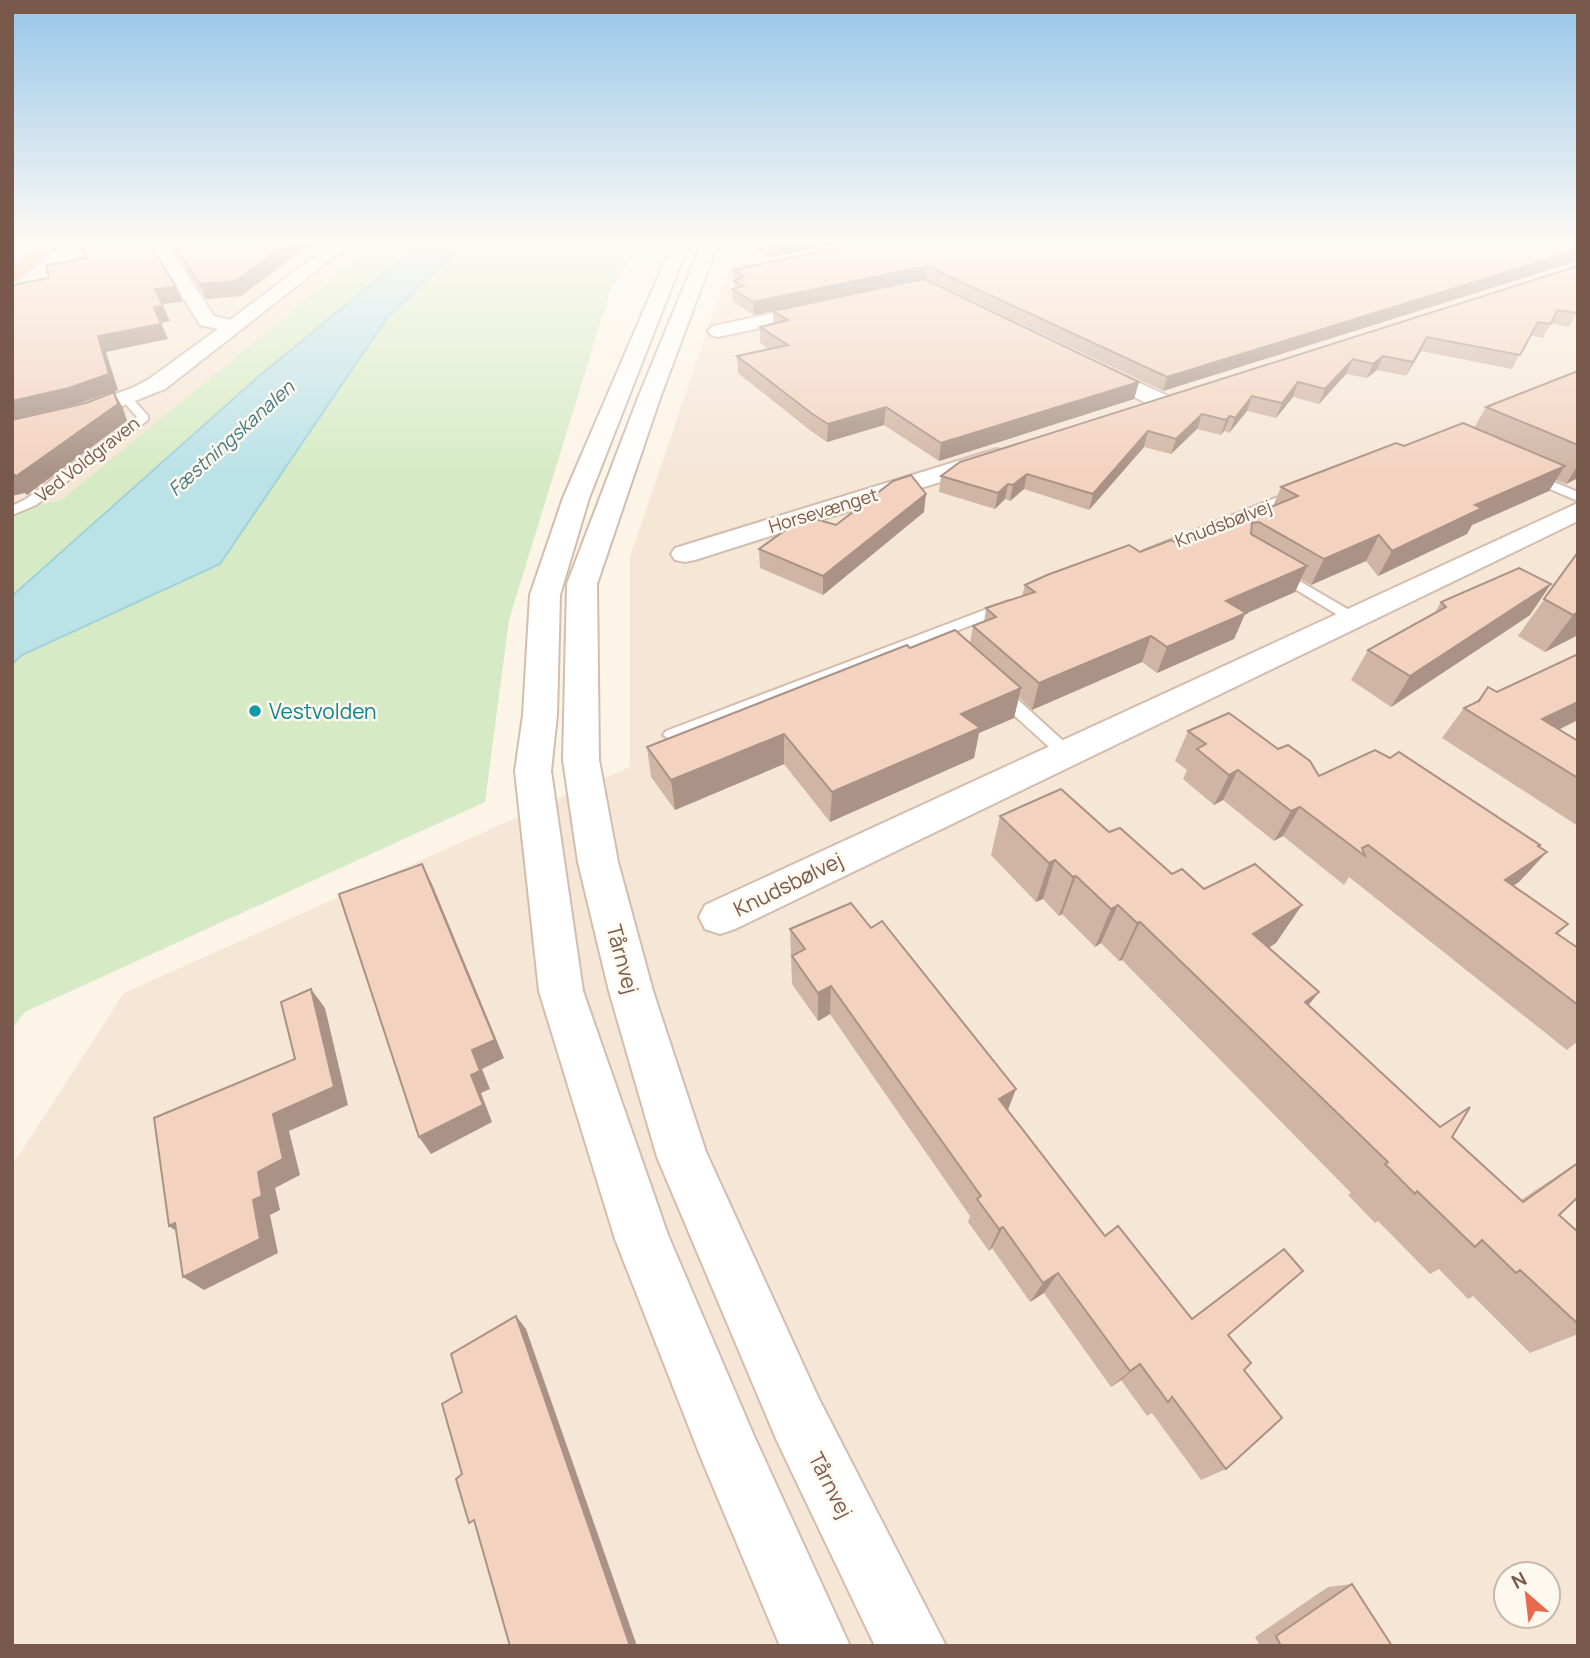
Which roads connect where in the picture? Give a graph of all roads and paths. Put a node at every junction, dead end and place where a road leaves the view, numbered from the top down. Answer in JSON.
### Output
{"nodes":[{"id":1,"x":205,"y":317,"type":"edge"},
{"id":2,"x":245,"y":317,"type":"edge"},
{"id":3,"x":650,"y":317,"type":"edge"},
{"id":4,"x":681,"y":317,"type":"edge"},
{"id":5,"x":780,"y":317,"type":"edge"},
{"id":6,"x":233,"y":326,"type":"junction"},
{"id":7,"x":718,"y":331,"type":"dead end"},
{"id":8,"x":1073,"y":358,"type":"edge"},
{"id":9,"x":1184,"y":393,"type":"edge"},
{"id":10,"x":128,"y":400,"type":"junction"},
{"id":11,"x":1160,"y":401,"type":"junction"},
{"id":12,"x":1135,"y":409,"type":"edge"},
{"id":13,"x":12,"y":430,"type":"edge"},
{"id":14,"x":1022,"y":447,"type":"edge"},
{"id":15,"x":1516,"y":470,"type":"edge"},
{"id":16,"x":1306,"y":490,"type":"edge"},
{"id":17,"x":1577,"y":508,"type":"edge"},
{"id":18,"x":12,"y":511,"type":"edge"},
{"id":19,"x":685,"y":554,"type":"dead end"},
{"id":20,"x":1142,"y":554,"type":"edge"},
{"id":21,"x":1259,"y":561,"type":"edge"},
{"id":22,"x":1025,"y":599,"type":"edge"},
{"id":23,"x":1351,"y":617,"type":"junction"},
{"id":24,"x":985,"y":680,"type":"edge"},
{"id":25,"x":673,"y":735,"type":"edge"},
{"id":26,"x":1065,"y":752,"type":"junction"},
{"id":27,"x":719,"y":917,"type":"dead end"},
{"id":28,"x":815,"y":1646,"type":"edge"},
{"id":29,"x":911,"y":1646,"type":"edge"}],
"edges":[{"from":1,"to":6,"type":"street"},
{"from":2,"to":6,"type":"street","name":"Ved Voldgraven"},
{"from":3,"to":28,"type":"street"},
{"from":4,"to":29,"type":"street","name":"Tårnvej"},
{"from":5,"to":7,"type":"street"},
{"from":6,"to":10,"type":"street","name":"Ved Voldgraven"},
{"from":8,"to":11,"type":"street"},
{"from":9,"to":11,"type":"street"},
{"from":10,"to":13,"type":"street","name":"Ved Voldgraven"},
{"from":10,"to":18,"type":"lane","name":"Ved Voldgraven"},
{"from":11,"to":12,"type":"street"},
{"from":14,"to":19,"type":"street","name":"Horsevænget"},
{"from":15,"to":17,"type":"lane"},
{"from":16,"to":20,"type":"lane","name":"Knudsbølvej"},
{"from":17,"to":23,"type":"street","name":"Knudsbølvej"},
{"from":21,"to":23,"type":"lane"},
{"from":22,"to":25,"type":"lane"},
{"from":23,"to":26,"type":"street","name":"Knudsbølvej"},
{"from":24,"to":26,"type":"lane"},
{"from":26,"to":27,"type":"street","name":"Knudsbølvej"}]}
